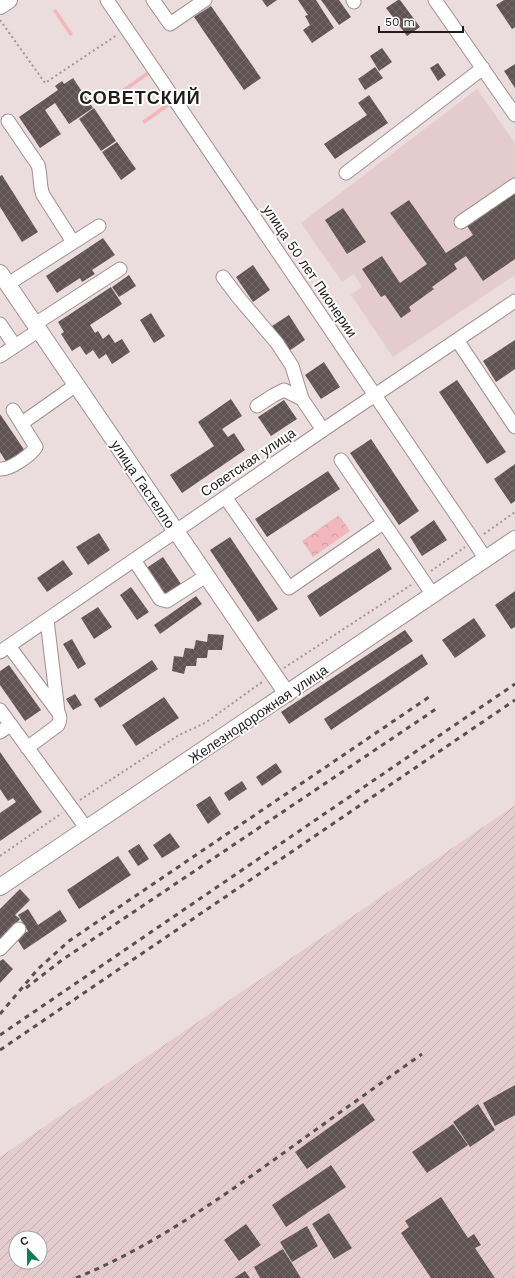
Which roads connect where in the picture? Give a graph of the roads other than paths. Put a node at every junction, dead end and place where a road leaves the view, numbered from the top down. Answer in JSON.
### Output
{"nodes":[{"id":1,"x":9,"y":0,"type":"edge"},
{"id":2,"x":107,"y":0,"type":"edge"},
{"id":3,"x":153,"y":0,"type":"edge"},
{"id":4,"x":205,"y":0,"type":"edge"},
{"id":5,"x":435,"y":0,"type":"edge"},
{"id":6,"x":0,"y":6,"type":"edge"},
{"id":7,"x":483,"y":68,"type":"junction"},
{"id":8,"x":515,"y":115,"type":"edge"},
{"id":9,"x":8,"y":121,"type":"dead end"},
{"id":10,"x":346,"y":173,"type":"dead end"},
{"id":11,"x":515,"y":185,"type":"edge"},
{"id":12,"x":461,"y":222,"type":"dead end"},
{"id":13,"x":98,"y":226,"type":"dead end"},
{"id":14,"x":73,"y":242,"type":"junction"},
{"id":15,"x":120,"y":269,"type":"dead end"},
{"id":16,"x":223,"y":277,"type":"dead end"},
{"id":17,"x":4,"y":279,"type":"edge"},
{"id":18,"x":515,"y":301,"type":"edge"},
{"id":19,"x":0,"y":324,"type":"edge"},
{"id":20,"x":37,"y":327,"type":"junction"},
{"id":21,"x":457,"y":340,"type":"junction"},
{"id":22,"x":15,"y":346,"type":"junction"},
{"id":23,"x":0,"y":356,"type":"edge"},
{"id":24,"x":76,"y":385,"type":"junction"},
{"id":25,"x":375,"y":396,"type":"junction"},
{"id":26,"x":302,"y":399,"type":"junction"},
{"id":27,"x":257,"y":406,"type":"dead end"},
{"id":28,"x":14,"y":410,"type":"dead end"},
{"id":29,"x":22,"y":423,"type":"junction"},
{"id":30,"x":515,"y":426,"type":"edge"},
{"id":31,"x":323,"y":430,"type":"junction"},
{"id":32,"x":341,"y":460,"type":"dead end"},
{"id":33,"x":0,"y":469,"type":"edge"},
{"id":34,"x":225,"y":497,"type":"junction"},
{"id":35,"x":383,"y":523,"type":"junction"},
{"id":36,"x":176,"y":531,"type":"junction"},
{"id":37,"x":515,"y":539,"type":"edge"},
{"id":38,"x":486,"y":559,"type":"junction"},
{"id":39,"x":134,"y":560,"type":"junction"},
{"id":40,"x":206,"y":576,"type":"junction"},
{"id":41,"x":433,"y":595,"type":"junction"},
{"id":42,"x":47,"y":620,"type":"junction"},
{"id":43,"x":5,"y":649,"type":"edge"},
{"id":44,"x":287,"y":694,"type":"junction"},
{"id":45,"x":0,"y":710,"type":"edge"},
{"id":46,"x":58,"y":712,"type":"junction"},
{"id":47,"x":5,"y":728,"type":"edge"},
{"id":48,"x":27,"y":748,"type":"junction"},
{"id":49,"x":87,"y":829,"type":"junction"},
{"id":50,"x":0,"y":888,"type":"edge"},
{"id":51,"x":19,"y":929,"type":"dead end"},
{"id":52,"x":0,"y":949,"type":"edge"}],
"edges":[{"from":1,"to":6,"type":"main road"},
{"from":2,"to":25,"type":"street","name":"улица 50 лет Пионерии"},
{"from":3,"to":4,"type":"street"},
{"from":5,"to":7,"type":"street"},
{"from":7,"to":8,"type":"street"},
{"from":7,"to":10,"type":"street"},
{"from":9,"to":14,"type":"street"},
{"from":11,"to":12,"type":"street"},
{"from":13,"to":14,"type":"street"},
{"from":14,"to":17,"type":"street"},
{"from":15,"to":20,"type":"street"},
{"from":16,"to":26,"type":"street"},
{"from":17,"to":20,"type":"main road","name":"улица Гастелло"},
{"from":18,"to":21,"type":"street","name":"Советская улица"},
{"from":19,"to":22,"type":"street"},
{"from":20,"to":22,"type":"street"},
{"from":20,"to":24,"type":"main road","name":"улица Гастелло"},
{"from":21,"to":25,"type":"street","name":"Советская улица"},
{"from":21,"to":30,"type":"street"},
{"from":22,"to":23,"type":"street"},
{"from":24,"to":29,"type":"street"},
{"from":24,"to":36,"type":"main road","name":"улица Гастелло"},
{"from":25,"to":31,"type":"street","name":"Советская улица"},
{"from":25,"to":38,"type":"street","name":"улица 50 лет Пионерии"},
{"from":26,"to":27,"type":"street"},
{"from":26,"to":31,"type":"street"},
{"from":28,"to":29,"type":"street"},
{"from":29,"to":33,"type":"street"},
{"from":31,"to":34,"type":"street","name":"Советская улица"},
{"from":32,"to":35,"type":"street"},
{"from":34,"to":35,"type":"street"},
{"from":34,"to":36,"type":"street","name":"Советская улица"},
{"from":35,"to":41,"type":"street"},
{"from":36,"to":39,"type":"street","name":"Советская улица"},
{"from":36,"to":40,"type":"main road","name":"улица Гастелло"},
{"from":37,"to":38,"type":"main road","name":"Железнодорожная улица"},
{"from":38,"to":41,"type":"main road","name":"Железнодорожная улица"},
{"from":39,"to":40,"type":"street"},
{"from":39,"to":42,"type":"street","name":"Советская улица"},
{"from":40,"to":44,"type":"main road","name":"улица Гастелло"},
{"from":41,"to":44,"type":"main road","name":"Железнодорожная улица"},
{"from":42,"to":43,"type":"street","name":"Советская улица"},
{"from":42,"to":46,"type":"street"},
{"from":43,"to":46,"type":"street"},
{"from":44,"to":49,"type":"main road","name":"Железнодорожная улица"},
{"from":45,"to":47,"type":"street"},
{"from":46,"to":48,"type":"street"},
{"from":47,"to":48,"type":"street"},
{"from":48,"to":49,"type":"street"},
{"from":49,"to":50,"type":"main road","name":"Железнодорожная улица"},
{"from":51,"to":52,"type":"street"}]}
